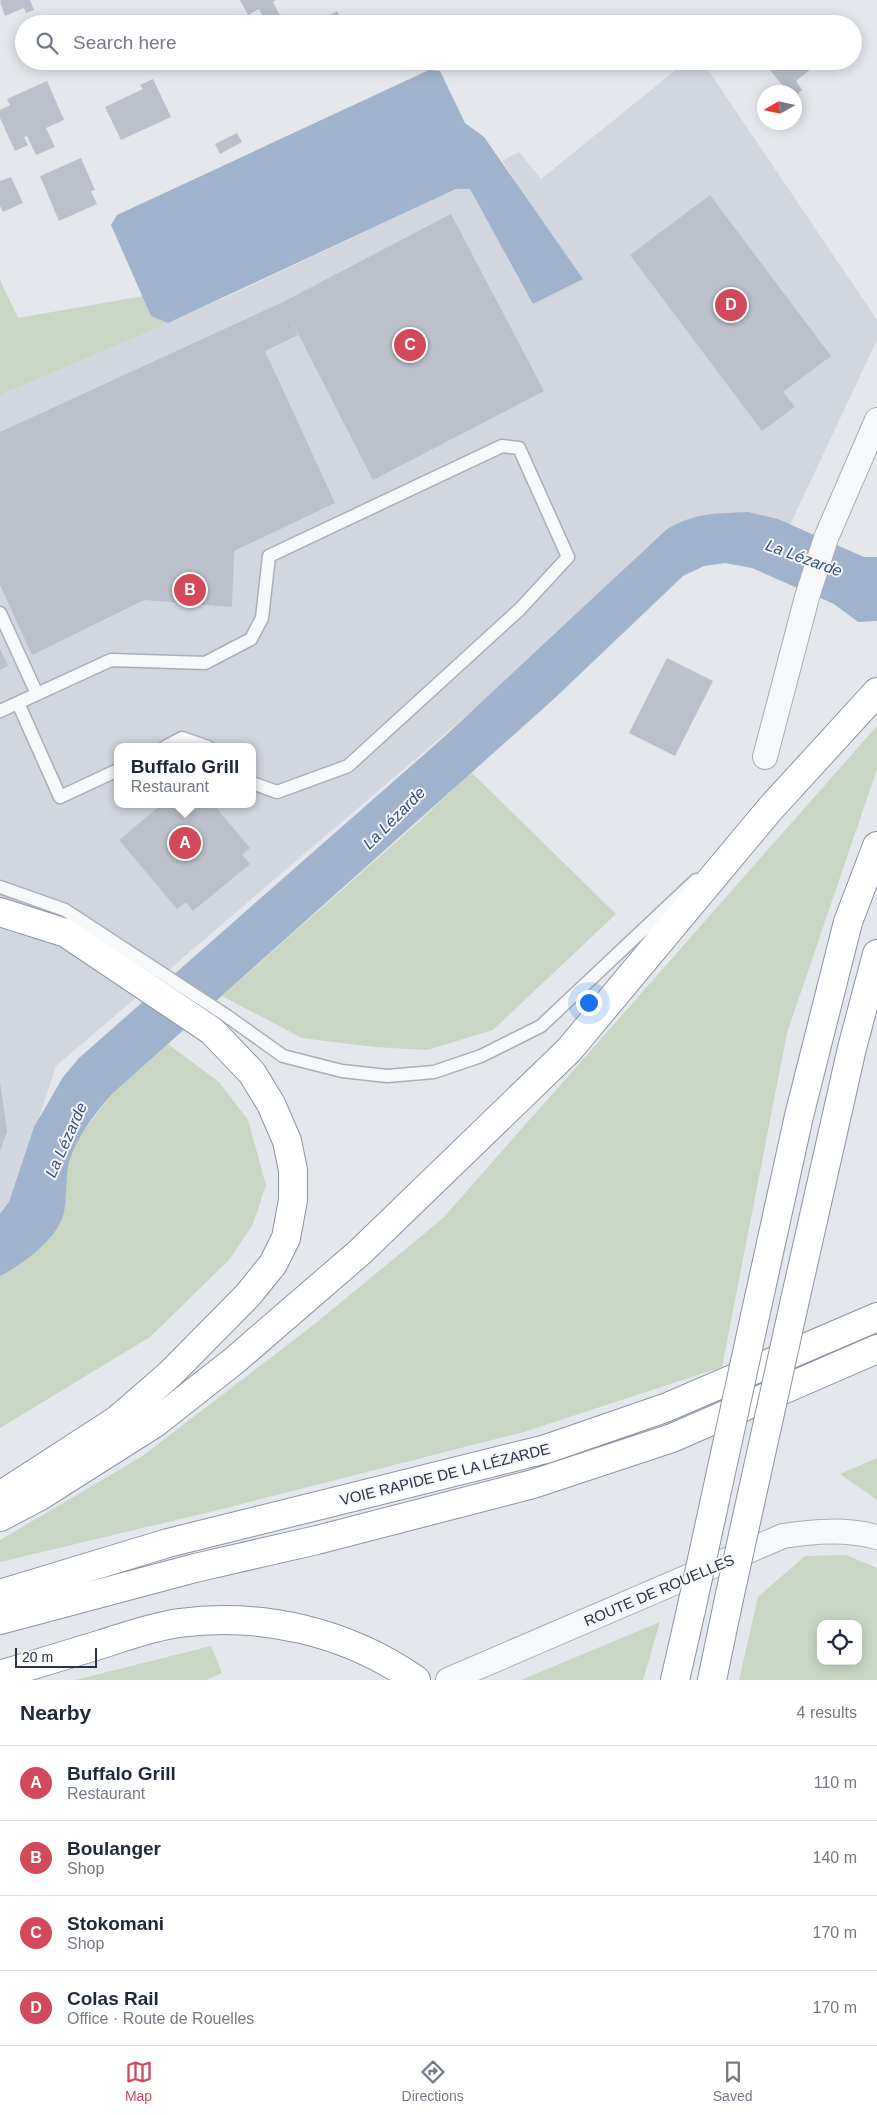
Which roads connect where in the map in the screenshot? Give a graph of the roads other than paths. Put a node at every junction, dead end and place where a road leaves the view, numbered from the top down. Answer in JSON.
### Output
{"nodes":[{"id":1,"x":877,"y":420,"type":"edge"},
{"id":2,"x":0,"y":613,"type":"edge"},
{"id":3,"x":877,"y":692,"type":"edge"},
{"id":4,"x":37,"y":694,"type":"junction"},
{"id":5,"x":18,"y":703,"type":"junction"},
{"id":6,"x":0,"y":711,"type":"edge"},
{"id":7,"x":173,"y":743,"type":"edge"},
{"id":8,"x":196,"y":743,"type":"edge"},
{"id":9,"x":765,"y":757,"type":"dead end"},
{"id":10,"x":114,"y":772,"type":"edge"},
{"id":11,"x":256,"y":784,"type":"edge"},
{"id":12,"x":770,"y":809,"type":"junction"},
{"id":13,"x":877,"y":846,"type":"edge"},
{"id":14,"x":0,"y":887,"type":"edge"},
{"id":15,"x":0,"y":912,"type":"edge"},
{"id":16,"x":877,"y":954,"type":"edge"},
{"id":17,"x":142,"y":972,"type":"junction"},
{"id":18,"x":877,"y":987,"type":"edge"},
{"id":19,"x":220,"y":1023,"type":"junction"},
{"id":20,"x":852,"y":1048,"type":"junction"},
{"id":21,"x":877,"y":1317,"type":"edge"},
{"id":22,"x":877,"y":1349,"type":"edge"},
{"id":23,"x":0,"y":1496,"type":"edge"},
{"id":24,"x":0,"y":1517,"type":"edge"},
{"id":25,"x":877,"y":1536,"type":"edge"},
{"id":26,"x":0,"y":1594,"type":"edge"},
{"id":27,"x":0,"y":1620,"type":"edge"},
{"id":28,"x":0,"y":1675,"type":"edge"},
{"id":29,"x":416,"y":1680,"type":"edge"},
{"id":30,"x":448,"y":1680,"type":"edge"},
{"id":31,"x":675,"y":1680,"type":"edge"},
{"id":32,"x":712,"y":1680,"type":"edge"}],
"edges":[{"from":1,"to":9,"type":"street"},
{"from":2,"to":4,"type":"lane"},
{"from":3,"to":12,"type":"highway"},
{"from":4,"to":5,"type":"lane"},
{"from":4,"to":11,"type":"lane"},
{"from":5,"to":6,"type":"lane"},
{"from":5,"to":10,"type":"lane"},
{"from":7,"to":8,"type":"lane"},
{"from":12,"to":19,"type":"lane"},
{"from":12,"to":24,"type":"highway"},
{"from":13,"to":31,"type":"highway","bridge":true},
{"from":14,"to":17,"type":"lane"},
{"from":15,"to":17,"type":"highway"},
{"from":16,"to":20,"type":"highway"},
{"from":17,"to":19,"type":"highway"},
{"from":18,"to":20,"type":"highway"},
{"from":19,"to":23,"type":"highway"},
{"from":20,"to":32,"type":"highway","bridge":true},
{"from":21,"to":26,"type":"highway","name":"VOIE RAPIDE DE LA LÉZARDE"},
{"from":22,"to":27,"type":"highway","name":"VOIE RAPIDE DE LA LÉZARDE"},
{"from":25,"to":30,"type":"street","name":"ROUTE DE ROUELLES"},
{"from":28,"to":29,"type":"highway"}]}
